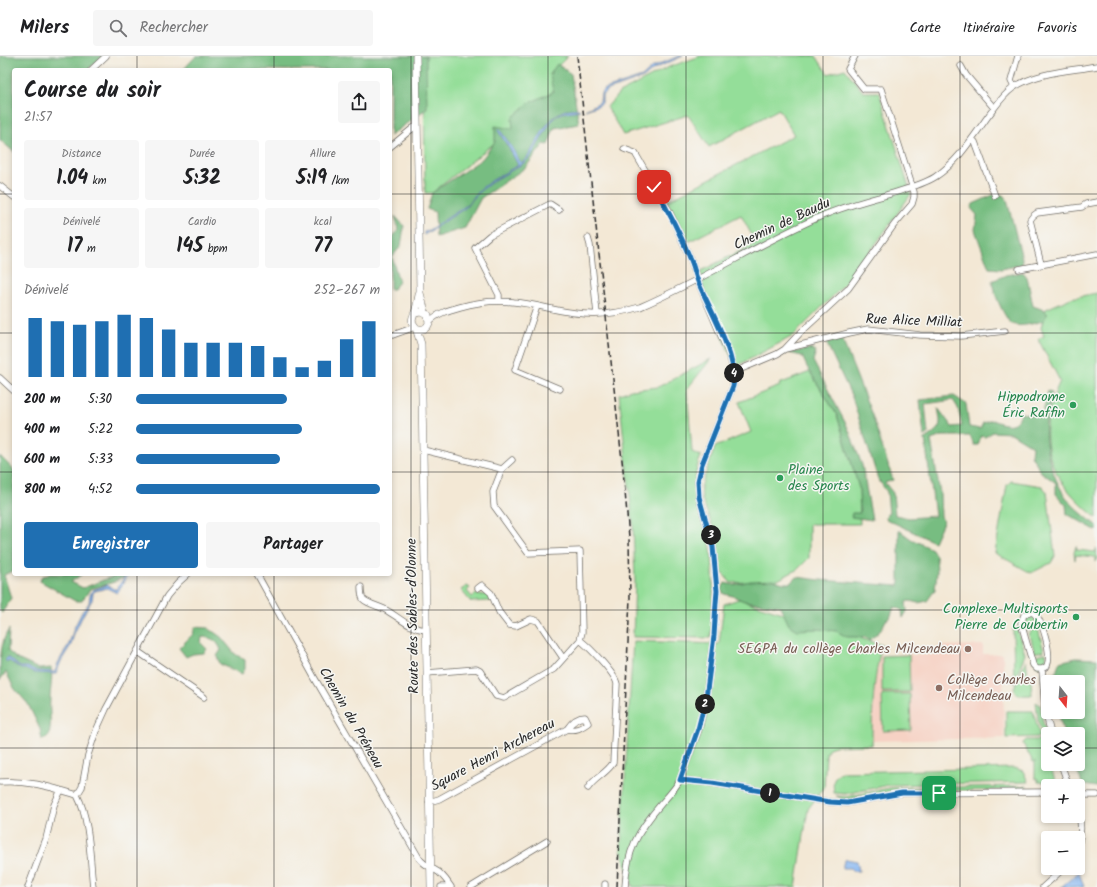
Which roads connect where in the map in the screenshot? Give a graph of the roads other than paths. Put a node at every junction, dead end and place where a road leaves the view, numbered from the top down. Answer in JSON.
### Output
{"nodes":[{"id":1,"x":106,"y":56,"type":"edge"},
{"id":2,"x":416,"y":56,"type":"edge"},
{"id":3,"x":855,"y":56,"type":"edge"},
{"id":4,"x":1018,"y":56,"type":"edge"},
{"id":5,"x":960,"y":66,"type":"dead end"},
{"id":6,"x":1097,"y":66,"type":"edge"},
{"id":7,"x":93,"y":68,"type":"edge"},
{"id":8,"x":1014,"y":88,"type":"junction"},
{"id":9,"x":994,"y":108,"type":"junction"},
{"id":10,"x":417,"y":127,"type":"junction"},
{"id":11,"x":972,"y":139,"type":"junction"},
{"id":12,"x":392,"y":145,"type":"edge"},
{"id":13,"x":624,"y":149,"type":"dead end"},
{"id":14,"x":0,"y":186,"type":"edge"},
{"id":15,"x":913,"y":187,"type":"junction"},
{"id":16,"x":12,"y":195,"type":"edge"},
{"id":17,"x":995,"y":196,"type":"dead end"},
{"id":18,"x":1097,"y":202,"type":"edge"},
{"id":19,"x":559,"y":210,"type":"dead end"},
{"id":20,"x":588,"y":238,"type":"dead end"},
{"id":21,"x":1097,"y":254,"type":"edge"},
{"id":22,"x":1041,"y":264,"type":"junction"},
{"id":23,"x":1019,"y":269,"type":"dead end"},
{"id":24,"x":697,"y":279,"type":"junction"},
{"id":25,"x":420,"y":291,"type":"junction"},
{"id":26,"x":499,"y":301,"type":"junction"},
{"id":27,"x":536,"y":306,"type":"junction"},
{"id":28,"x":415,"y":313,"type":"junction"},
{"id":29,"x":425,"y":313,"type":"junction"},
{"id":30,"x":441,"y":313,"type":"junction"},
{"id":31,"x":597,"y":314,"type":"junction"},
{"id":32,"x":430,"y":321,"type":"junction"},
{"id":33,"x":414,"y":326,"type":"junction"},
{"id":34,"x":425,"y":328,"type":"junction"},
{"id":35,"x":1005,"y":331,"type":"dead end"},
{"id":36,"x":392,"y":335,"type":"edge"},
{"id":37,"x":421,"y":344,"type":"junction"},
{"id":38,"x":785,"y":349,"type":"junction"},
{"id":39,"x":734,"y":372,"type":"junction"},
{"id":40,"x":0,"y":378,"type":"edge"},
{"id":41,"x":12,"y":389,"type":"edge"},
{"id":42,"x":560,"y":390,"type":"dead end"},
{"id":43,"x":423,"y":450,"type":"junction"},
{"id":44,"x":512,"y":460,"type":"dead end"},
{"id":45,"x":502,"y":469,"type":"junction"},
{"id":46,"x":186,"y":576,"type":"edge"},
{"id":47,"x":258,"y":576,"type":"edge"},
{"id":48,"x":361,"y":587,"type":"dead end"},
{"id":49,"x":478,"y":588,"type":"dead end"},
{"id":50,"x":426,"y":630,"type":"junction"},
{"id":51,"x":580,"y":640,"type":"junction"},
{"id":52,"x":137,"y":651,"type":"junction"},
{"id":53,"x":563,"y":658,"type":"junction"},
{"id":54,"x":1042,"y":669,"type":"junction"},
{"id":55,"x":427,"y":673,"type":"junction"},
{"id":56,"x":204,"y":697,"type":"dead end"},
{"id":57,"x":1049,"y":727,"type":"edge"},
{"id":58,"x":567,"y":730,"type":"dead end"},
{"id":59,"x":680,"y":780,"type":"junction"},
{"id":60,"x":0,"y":782,"type":"edge"},
{"id":61,"x":588,"y":788,"type":"dead end"},
{"id":62,"x":60,"y":790,"type":"junction"},
{"id":63,"x":1041,"y":792,"type":"edge"},
{"id":64,"x":77,"y":795,"type":"junction"},
{"id":65,"x":1085,"y":795,"type":"edge"},
{"id":66,"x":1097,"y":795,"type":"edge"},
{"id":67,"x":429,"y":802,"type":"junction"},
{"id":68,"x":547,"y":842,"type":"dead end"},
{"id":69,"x":431,"y":868,"type":"junction"},
{"id":70,"x":1056,"y":875,"type":"edge"},
{"id":71,"x":28,"y":887,"type":"edge"},
{"id":72,"x":93,"y":887,"type":"edge"},
{"id":73,"x":431,"y":887,"type":"edge"},
{"id":74,"x":441,"y":887,"type":"edge"},
{"id":75,"x":447,"y":887,"type":"edge"},
{"id":76,"x":452,"y":887,"type":"edge"},
{"id":77,"x":472,"y":887,"type":"edge"},
{"id":78,"x":625,"y":887,"type":"edge"},
{"id":79,"x":1043,"y":887,"type":"edge"}],
"edges":[{"from":1,"to":7,"type":"street"},
{"from":2,"to":10,"type":"main road"},
{"from":3,"to":15,"type":"street"},
{"from":4,"to":8,"type":"street"},
{"from":5,"to":9,"type":"street"},
{"from":6,"to":8,"type":"street","name":"Chemin de Baudu"},
{"from":8,"to":9,"type":"street","name":"Chemin de Baudu"},
{"from":9,"to":11,"type":"street","name":"Chemin de Baudu"},
{"from":10,"to":12,"type":"street"},
{"from":10,"to":25,"type":"main road"},
{"from":11,"to":15,"type":"street","name":"Chemin de Baudu"},
{"from":11,"to":17,"type":"street"},
{"from":13,"to":24,"type":"street"},
{"from":14,"to":16,"type":"street"},
{"from":15,"to":24,"type":"street","name":"Chemin de Baudu"},
{"from":15,"to":38,"type":"street"},
{"from":18,"to":22,"type":"street"},
{"from":19,"to":26,"type":"street"},
{"from":20,"to":31,"type":"street"},
{"from":21,"to":22,"type":"street"},
{"from":22,"to":23,"type":"street"},
{"from":24,"to":31,"type":"street","name":"Chemin de Baudu"},
{"from":24,"to":39,"type":"street"},
{"from":25,"to":28,"type":"main road"},
{"from":25,"to":29,"type":"main road"},
{"from":26,"to":27,"type":"street","name":"Chemin de Baudu"},
{"from":26,"to":30,"type":"street","name":"Chemin de Baudu"},
{"from":27,"to":31,"type":"street","name":"Chemin de Baudu"},
{"from":27,"to":42,"type":"street"},
{"from":28,"to":29,"type":"main road"},
{"from":28,"to":33,"type":"main road"},
{"from":29,"to":30,"type":"street","name":"Chemin de Baudu"},
{"from":29,"to":32,"type":"main road"},
{"from":30,"to":32,"type":"street","name":"Chemin de Baudu"},
{"from":32,"to":34,"type":"main road","name":"Route des Sables-d'Olonne"},
{"from":33,"to":34,"type":"main road"},
{"from":33,"to":36,"type":"street"},
{"from":33,"to":37,"type":"main road","name":"Route des Sables-d'Olonne"},
{"from":34,"to":37,"type":"main road","name":"Route des Sables-d'Olonne"},
{"from":35,"to":38,"type":"street","name":"Rue Alice Milliat"},
{"from":37,"to":43,"type":"main road","name":"Route des Sables-d'Olonne"},
{"from":38,"to":39,"type":"street","name":"Rue Alice Milliat"},
{"from":39,"to":59,"type":"street"},
{"from":40,"to":41,"type":"street"},
{"from":43,"to":45,"type":"street"},
{"from":43,"to":50,"type":"main road","name":"Route des Sables-d'Olonne"},
{"from":44,"to":45,"type":"street"},
{"from":45,"to":51,"type":"street"},
{"from":46,"to":52,"type":"street"},
{"from":47,"to":69,"type":"street","name":"Chemin du Préneau"},
{"from":48,"to":50,"type":"street"},
{"from":49,"to":53,"type":"street"},
{"from":50,"to":55,"type":"main road","name":"Route des Sables-d'Olonne"},
{"from":51,"to":53,"type":"street"},
{"from":51,"to":61,"type":"street"},
{"from":52,"to":56,"type":"street"},
{"from":52,"to":64,"type":"street"},
{"from":53,"to":55,"type":"street"},
{"from":54,"to":54,"type":"street"},
{"from":54,"to":57,"type":"street"},
{"from":55,"to":67,"type":"main road","name":"Route des Sables-d'Olonne"},
{"from":58,"to":67,"type":"street","name":"Square Henri Archereau"},
{"from":59,"to":63,"type":"street"},
{"from":59,"to":78,"type":"street"},
{"from":60,"to":62,"type":"street"},
{"from":62,"to":64,"type":"street"},
{"from":62,"to":71,"type":"street"},
{"from":64,"to":72,"type":"street"},
{"from":65,"to":66,"type":"street"},
{"from":67,"to":69,"type":"main road","name":"Route des Sables-d'Olonne"},
{"from":68,"to":77,"type":"street"},
{"from":69,"to":73,"type":"main road","name":"Route des Sables-d'Olonne"},
{"from":69,"to":76,"type":"street","name":"Chemin du Préneau"},
{"from":70,"to":79,"type":"street"},
{"from":74,"to":75,"type":"street"}]}
